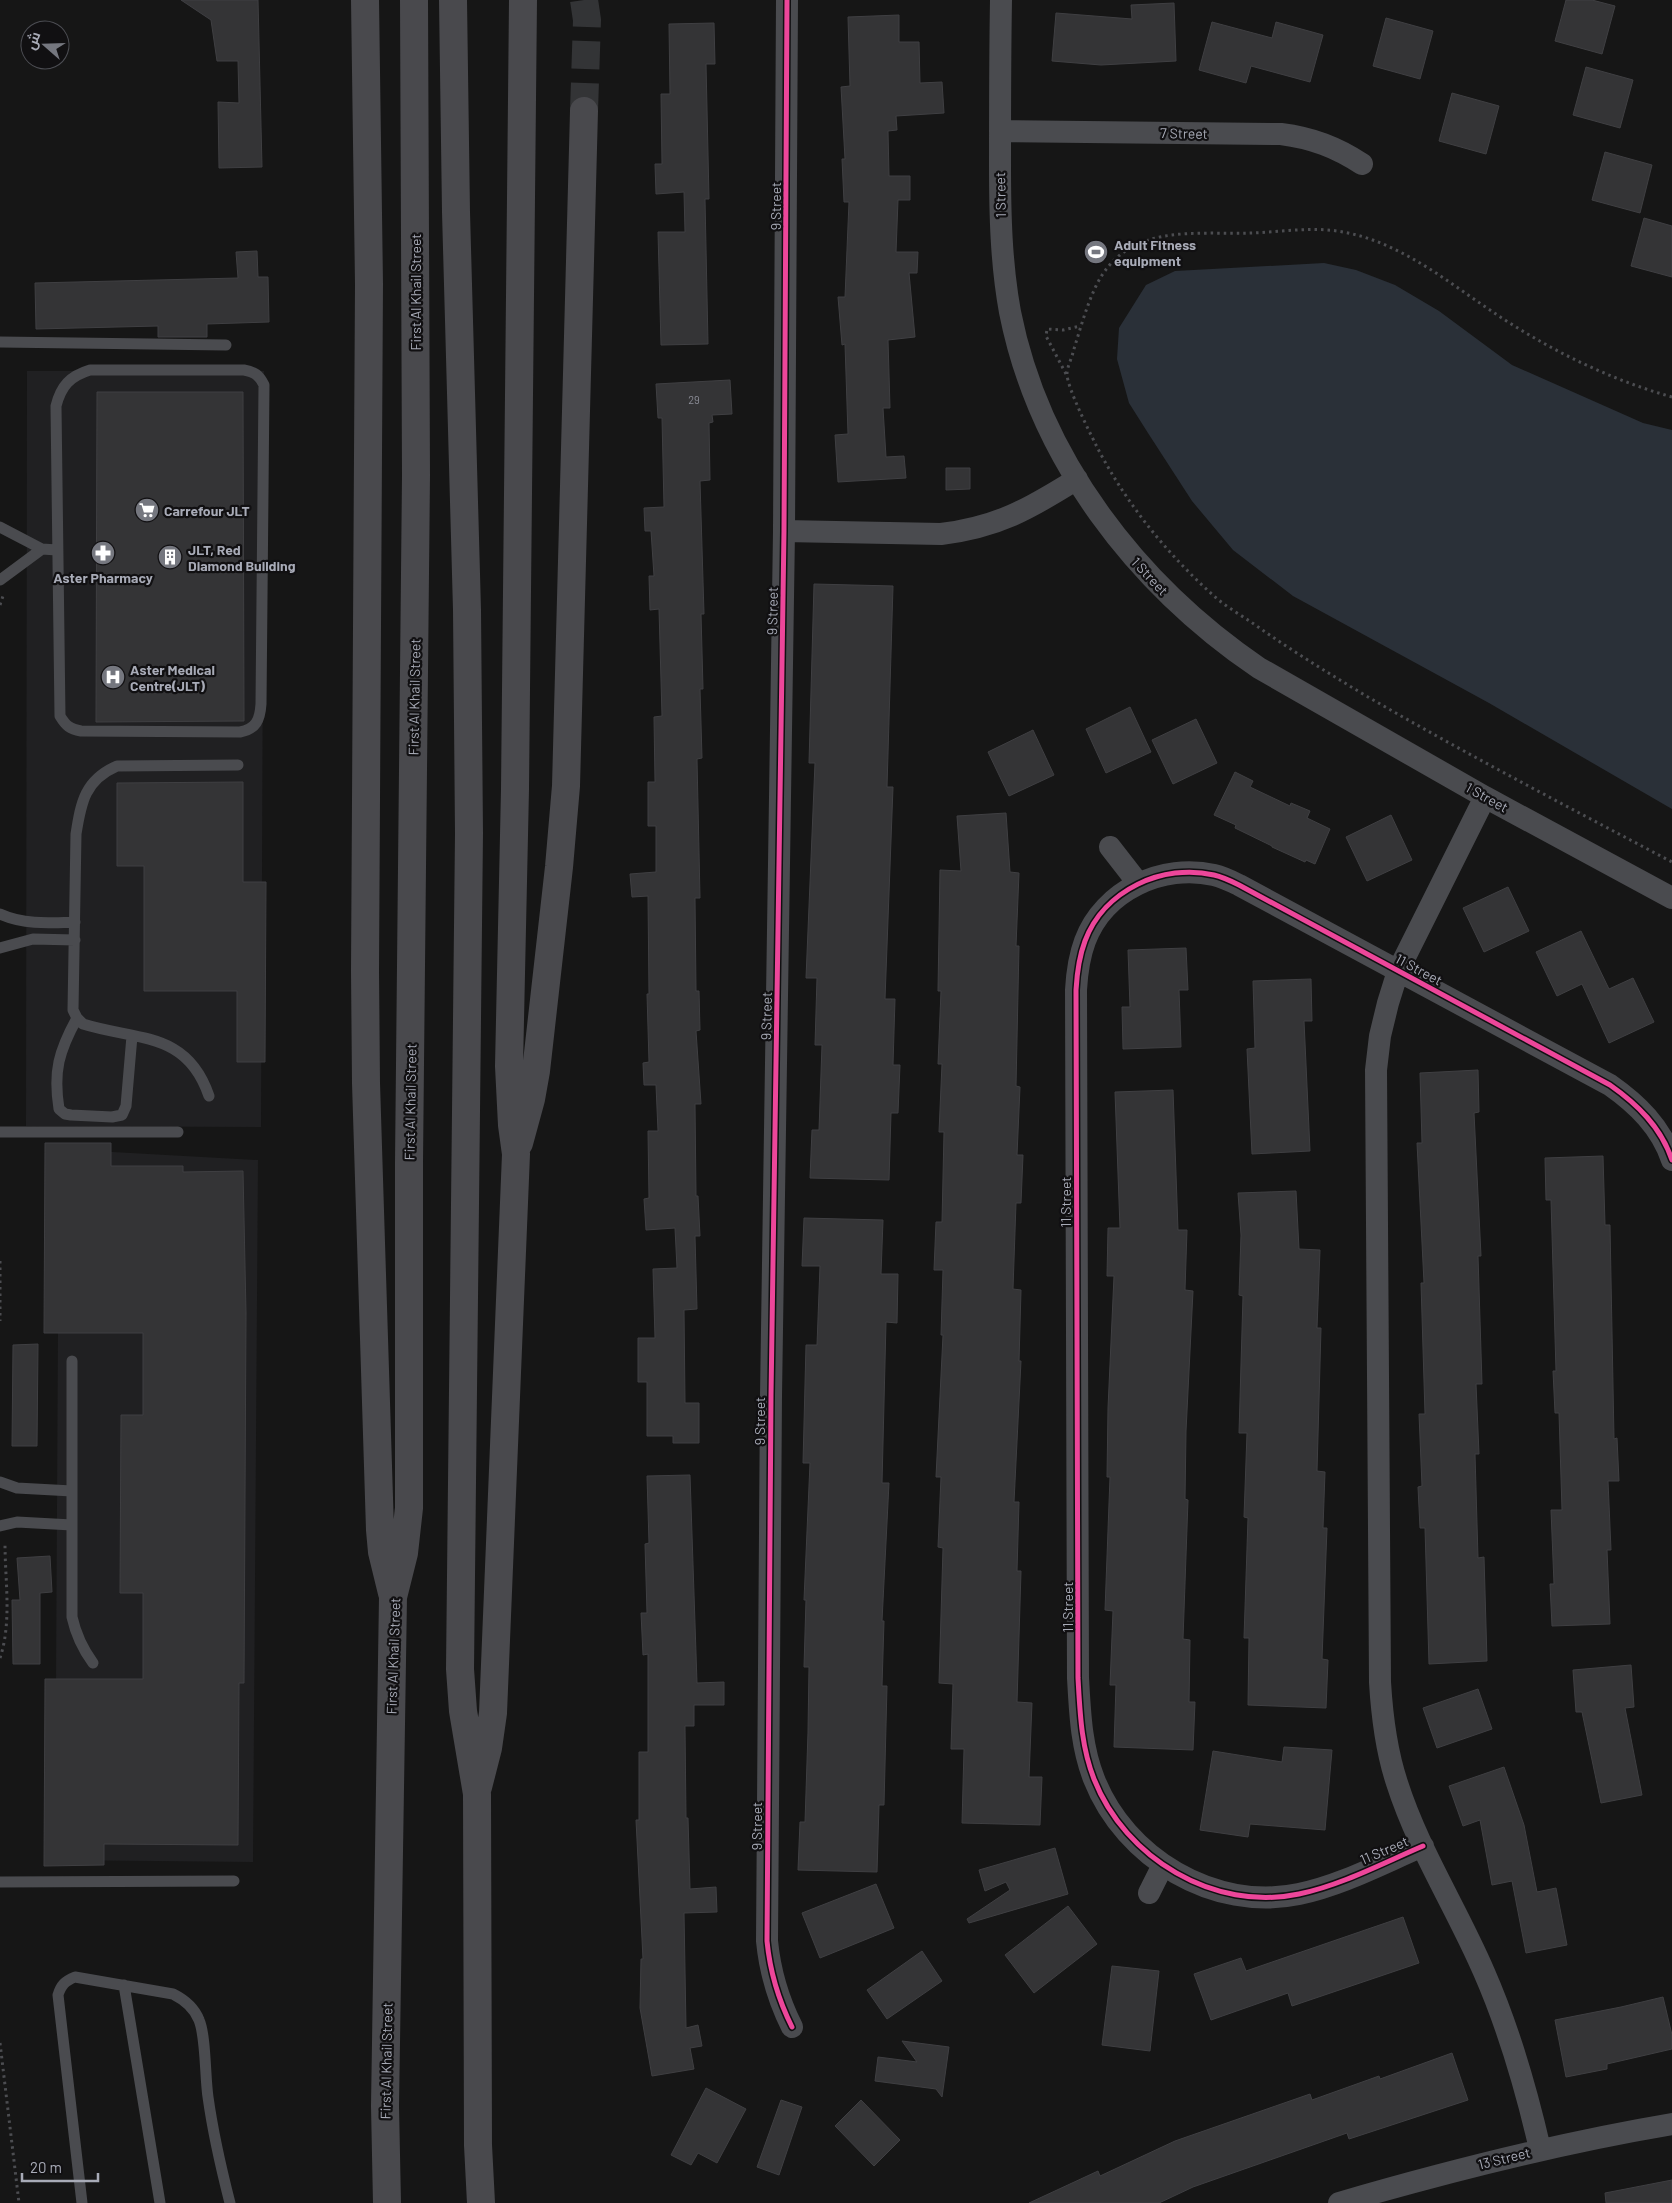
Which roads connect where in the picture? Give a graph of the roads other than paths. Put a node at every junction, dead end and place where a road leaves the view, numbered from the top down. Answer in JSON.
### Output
{"nodes":[{"id":1,"x":366,"y":0,"type":"edge"},
{"id":2,"x":414,"y":0,"type":"edge"},
{"id":3,"x":453,"y":0,"type":"edge"},
{"id":4,"x":523,"y":0,"type":"edge"},
{"id":5,"x":787,"y":0,"type":"edge"},
{"id":6,"x":1001,"y":0,"type":"edge"},
{"id":7,"x":584,"y":111,"type":"tunnel mouth"},
{"id":8,"x":1000,"y":131,"type":"junction"},
{"id":9,"x":1362,"y":164,"type":"dead end"},
{"id":10,"x":0,"y":342,"type":"edge"},
{"id":11,"x":226,"y":345,"type":"dead end"},
{"id":12,"x":1076,"y":479,"type":"junction"},
{"id":13,"x":0,"y":527,"type":"edge"},
{"id":14,"x":784,"y":531,"type":"junction"},
{"id":15,"x":42,"y":549,"type":"junction"},
{"id":16,"x":56,"y":550,"type":"junction"},
{"id":17,"x":0,"y":580,"type":"edge"},
{"id":18,"x":238,"y":765,"type":"dead end"},
{"id":19,"x":1486,"y":796,"type":"junction"},
{"id":20,"x":1110,"y":847,"type":"dead end"},
{"id":21,"x":1138,"y":883,"type":"junction"},
{"id":22,"x":1672,"y":898,"type":"edge"},
{"id":23,"x":0,"y":914,"type":"edge"},
{"id":24,"x":75,"y":922,"type":"junction"},
{"id":25,"x":75,"y":940,"type":"junction"},
{"id":26,"x":0,"y":948,"type":"edge"},
{"id":27,"x":1398,"y":971,"type":"junction"},
{"id":28,"x":78,"y":1018,"type":"junction"},
{"id":29,"x":132,"y":1036,"type":"junction"},
{"id":30,"x":209,"y":1096,"type":"dead end"},
{"id":31,"x":0,"y":1132,"type":"edge"},
{"id":32,"x":178,"y":1132,"type":"dead end"},
{"id":33,"x":516,"y":1154,"type":"junction"},
{"id":34,"x":1672,"y":1160,"type":"edge"},
{"id":35,"x":72,"y":1362,"type":"dead end"},
{"id":36,"x":0,"y":1482,"type":"edge"},
{"id":37,"x":72,"y":1491,"type":"junction"},
{"id":38,"x":72,"y":1524,"type":"junction"},
{"id":39,"x":2,"y":1525,"type":"edge"},
{"id":40,"x":393,"y":1597,"type":"junction"},
{"id":41,"x":93,"y":1663,"type":"dead end"},
{"id":42,"x":477,"y":1794,"type":"junction"},
{"id":43,"x":1423,"y":1846,"type":"junction"},
{"id":44,"x":1163,"y":1865,"type":"junction"},
{"id":45,"x":234,"y":1881,"type":"dead end"},
{"id":46,"x":0,"y":1882,"type":"edge"},
{"id":47,"x":1149,"y":1893,"type":"dead end"},
{"id":48,"x":124,"y":1985,"type":"junction"},
{"id":49,"x":792,"y":2027,"type":"dead end"},
{"id":50,"x":1672,"y":2124,"type":"edge"},
{"id":51,"x":1540,"y":2149,"type":"junction"},
{"id":52,"x":82,"y":2203,"type":"edge"},
{"id":53,"x":160,"y":2203,"type":"edge"},
{"id":54,"x":230,"y":2203,"type":"edge"},
{"id":55,"x":387,"y":2203,"type":"edge"},
{"id":56,"x":481,"y":2203,"type":"edge"},
{"id":57,"x":1339,"y":2203,"type":"edge"}],
"edges":[{"from":1,"to":40,"type":"main road"},
{"from":2,"to":40,"type":"main road","name":"First Al Khail Street"},
{"from":3,"to":42,"type":"main road"},
{"from":4,"to":33,"type":"main road"},
{"from":5,"to":14,"type":"street","name":"9 Street"},
{"from":6,"to":8,"type":"street","name":"1 Street"},
{"from":7,"to":33,"type":"main road"},
{"from":8,"to":9,"type":"street","name":"7 Street"},
{"from":8,"to":12,"type":"street","name":"1 Street"},
{"from":10,"to":11,"type":"lane"},
{"from":12,"to":14,"type":"street"},
{"from":12,"to":19,"type":"street","name":"1 Street"},
{"from":13,"to":15,"type":"lane"},
{"from":14,"to":49,"type":"street","name":"9 Street"},
{"from":15,"to":16,"type":"lane"},
{"from":15,"to":17,"type":"lane"},
{"from":16,"to":16,"type":"lane"},
{"from":18,"to":24,"type":"lane"},
{"from":19,"to":22,"type":"street","name":"1 Street"},
{"from":19,"to":27,"type":"street"},
{"from":20,"to":21,"type":"street"},
{"from":21,"to":27,"type":"street","name":"11 Street"},
{"from":21,"to":44,"type":"street","name":"11 Street"},
{"from":23,"to":24,"type":"lane"},
{"from":24,"to":25,"type":"lane"},
{"from":25,"to":26,"type":"lane"},
{"from":25,"to":28,"type":"lane"},
{"from":27,"to":34,"type":"street","name":"11 Street"},
{"from":27,"to":43,"type":"street"},
{"from":28,"to":29,"type":"lane"},
{"from":28,"to":29,"type":"lane"},
{"from":29,"to":30,"type":"lane"},
{"from":31,"to":32,"type":"lane"},
{"from":33,"to":42,"type":"main road"},
{"from":35,"to":37,"type":"lane"},
{"from":36,"to":37,"type":"lane"},
{"from":37,"to":38,"type":"lane"},
{"from":38,"to":39,"type":"lane"},
{"from":38,"to":41,"type":"lane"},
{"from":40,"to":55,"type":"main road","name":"First Al Khail Street"},
{"from":42,"to":56,"type":"main road"},
{"from":43,"to":44,"type":"street","name":"11 Street"},
{"from":43,"to":51,"type":"street"},
{"from":44,"to":47,"type":"street"},
{"from":45,"to":46,"type":"lane"},
{"from":48,"to":52,"type":"lane"},
{"from":48,"to":53,"type":"lane"},
{"from":48,"to":54,"type":"lane"},
{"from":50,"to":51,"type":"street","name":"13 Street"},
{"from":51,"to":57,"type":"street","name":"13 Street"}]}
